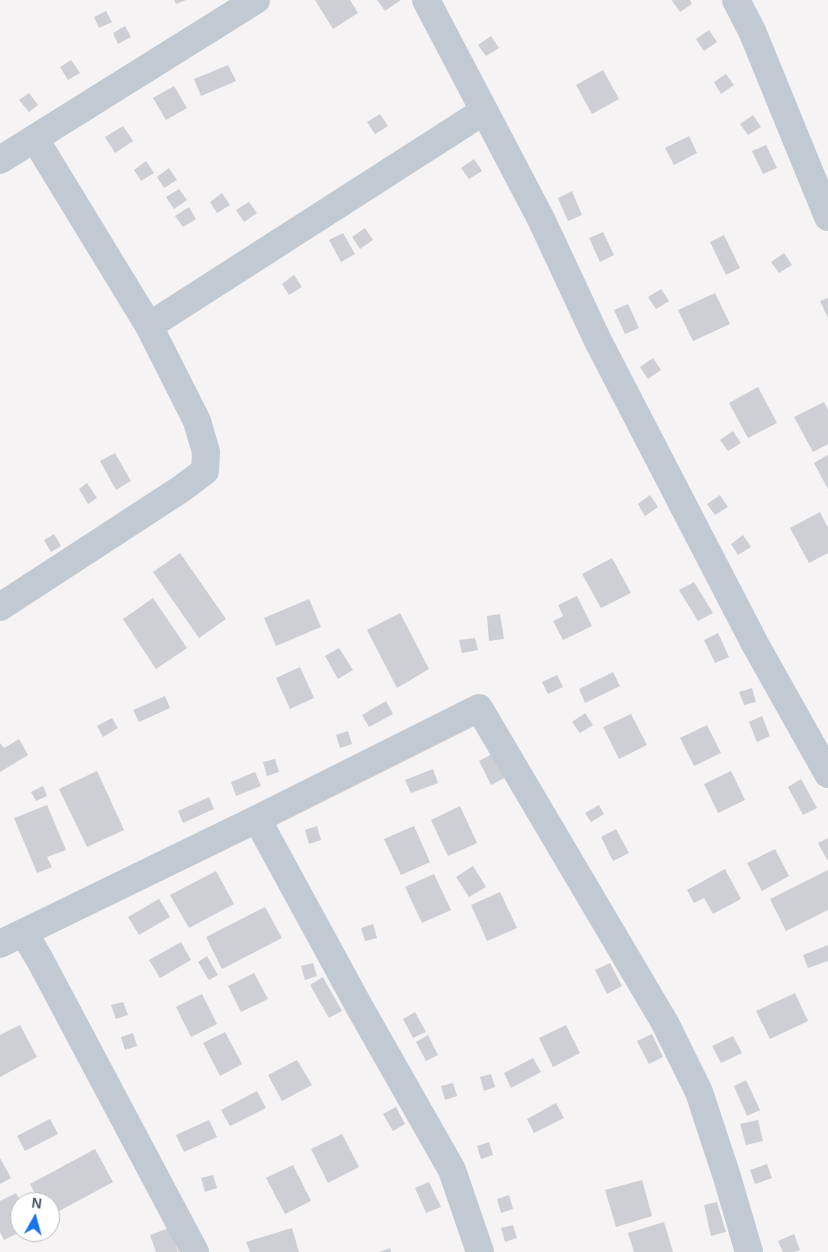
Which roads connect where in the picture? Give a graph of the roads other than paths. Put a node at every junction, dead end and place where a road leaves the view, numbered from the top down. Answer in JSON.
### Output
{"nodes":[{"id":1,"x":256,"y":0,"type":"edge"},
{"id":2,"x":426,"y":0,"type":"edge"},
{"id":3,"x":736,"y":0,"type":"edge"},
{"id":4,"x":484,"y":111,"type":"junction"},
{"id":5,"x":35,"y":139,"type":"junction"},
{"id":6,"x":0,"y":160,"type":"edge"},
{"id":7,"x":828,"y":217,"type":"edge"},
{"id":8,"x":149,"y":326,"type":"junction"},
{"id":9,"x":0,"y":607,"type":"edge"},
{"id":10,"x":828,"y":774,"type":"edge"},
{"id":11,"x":257,"y":818,"type":"junction"},
{"id":12,"x":12,"y":938,"type":"edge"},
{"id":13,"x":196,"y":1252,"type":"edge"},
{"id":14,"x":480,"y":1252,"type":"edge"},
{"id":15,"x":749,"y":1252,"type":"edge"}],
"edges":[{"from":1,"to":5,"type":"street"},
{"from":2,"to":4,"type":"street"},
{"from":3,"to":7,"type":"street"},
{"from":4,"to":8,"type":"street"},
{"from":4,"to":10,"type":"street"},
{"from":5,"to":6,"type":"street"},
{"from":5,"to":8,"type":"street"},
{"from":8,"to":9,"type":"street"},
{"from":11,"to":12,"type":"street"},
{"from":11,"to":14,"type":"street"},
{"from":11,"to":15,"type":"street"},
{"from":12,"to":13,"type":"street"}]}
